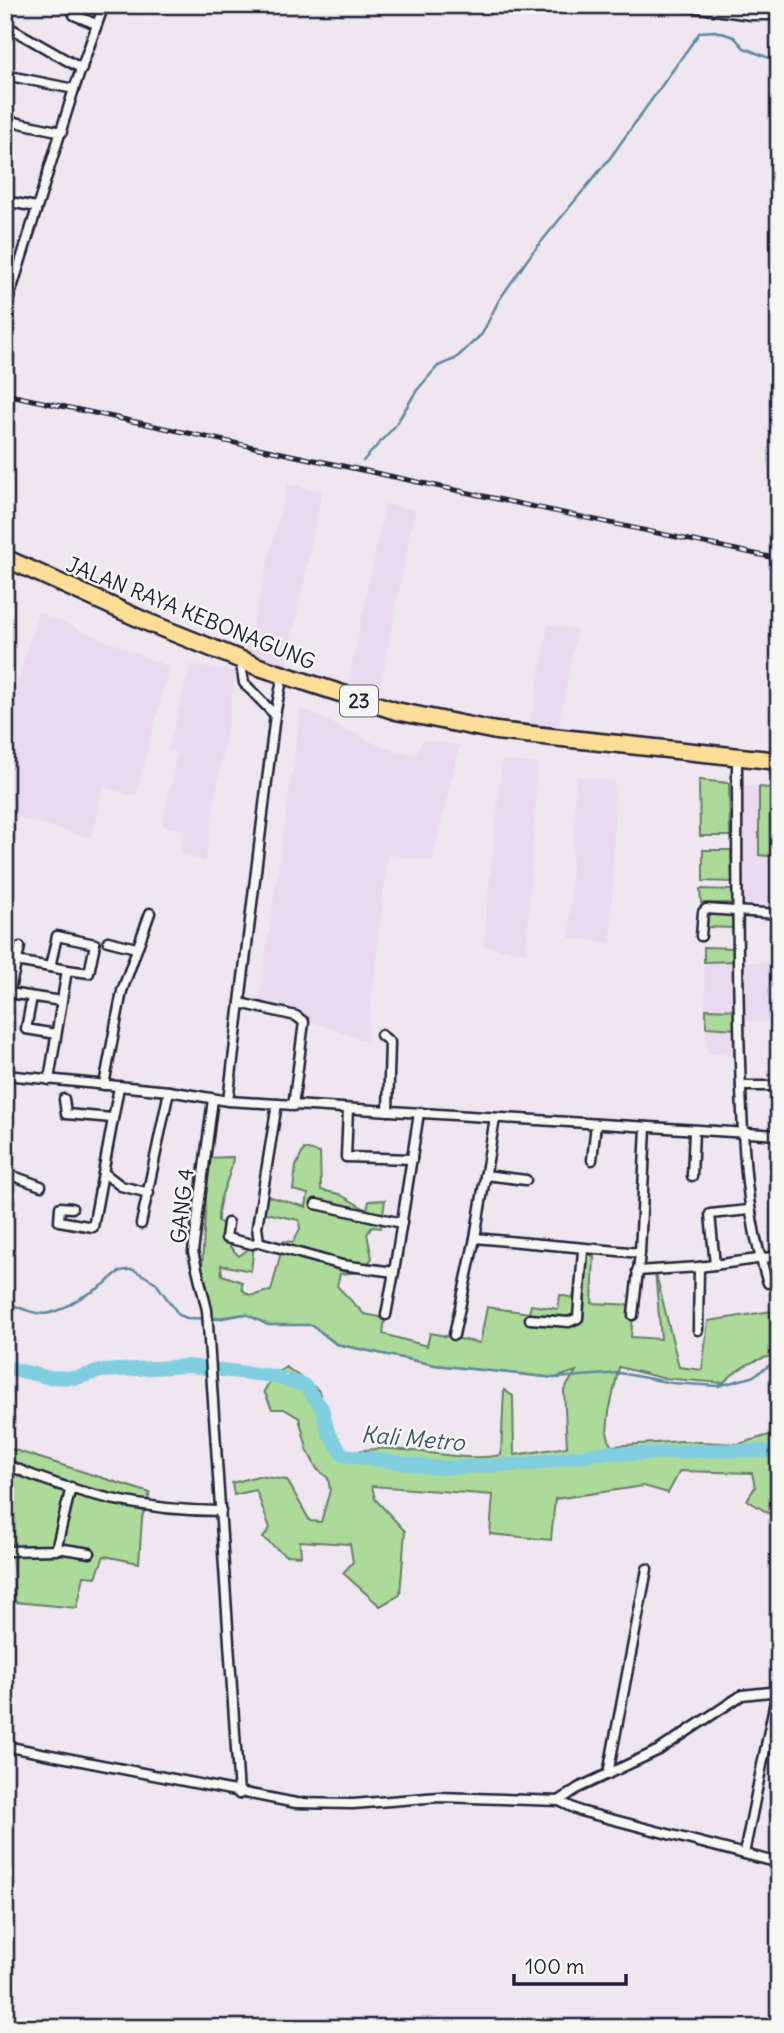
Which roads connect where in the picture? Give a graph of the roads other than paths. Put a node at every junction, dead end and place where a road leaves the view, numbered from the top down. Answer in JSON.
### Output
{"nodes":[{"id":1,"x":71,"y":5,"type":"edge"},
{"id":2,"x":678,"y":5,"type":"edge"},
{"id":3,"x":101,"y":6,"type":"edge"},
{"id":4,"x":779,"y":15,"type":"edge"},
{"id":5,"x":96,"y":24,"type":"junction"},
{"id":6,"x":5,"y":25,"type":"edge"},
{"id":7,"x":82,"y":69,"type":"junction"},
{"id":8,"x":5,"y":75,"type":"edge"},
{"id":9,"x":74,"y":89,"type":"junction"},
{"id":10,"x":5,"y":120,"type":"edge"},
{"id":11,"x":62,"y":132,"type":"junction"},
{"id":12,"x":5,"y":201,"type":"edge"},
{"id":13,"x":36,"y":207,"type":"junction"},
{"id":14,"x":7,"y":302,"type":"edge"},
{"id":15,"x":5,"y":311,"type":"edge"},
{"id":16,"x":5,"y":558,"type":"edge"},
{"id":17,"x":240,"y":659,"type":"junction"},
{"id":18,"x":283,"y":676,"type":"junction"},
{"id":19,"x":275,"y":715,"type":"junction"},
{"id":20,"x":737,"y":755,"type":"junction"},
{"id":21,"x":779,"y":761,"type":"edge"},
{"id":22,"x":736,"y":911,"type":"junction"},
{"id":23,"x":150,"y":913,"type":"dead end"},
{"id":24,"x":779,"y":914,"type":"edge"},
{"id":25,"x":701,"y":936,"type":"dead end"},
{"id":26,"x":107,"y":941,"type":"dead end"},
{"id":27,"x":20,"y":947,"type":"dead end"},
{"id":28,"x":136,"y":948,"type":"junction"},
{"id":29,"x":16,"y":961,"type":"junction"},
{"id":30,"x":50,"y":967,"type":"junction"},
{"id":31,"x":67,"y":970,"type":"junction"},
{"id":32,"x":32,"y":997,"type":"junction"},
{"id":33,"x":61,"y":1001,"type":"junction"},
{"id":34,"x":240,"y":1003,"type":"junction"},
{"id":35,"x":56,"y":1034,"type":"junction"},
{"id":36,"x":381,"y":1035,"type":"dead end"},
{"id":37,"x":5,"y":1075,"type":"edge"},
{"id":38,"x":49,"y":1080,"type":"junction"},
{"id":39,"x":104,"y":1085,"type":"junction"},
{"id":40,"x":741,"y":1086,"type":"junction"},
{"id":41,"x":779,"y":1086,"type":"edge"},
{"id":42,"x":119,"y":1087,"type":"junction"},
{"id":43,"x":169,"y":1091,"type":"junction"},
{"id":44,"x":64,"y":1099,"type":"dead end"},
{"id":45,"x":220,"y":1100,"type":"junction"},
{"id":46,"x":277,"y":1104,"type":"junction"},
{"id":47,"x":293,"y":1106,"type":"junction"},
{"id":48,"x":348,"y":1109,"type":"junction"},
{"id":49,"x":388,"y":1111,"type":"junction"},
{"id":50,"x":419,"y":1113,"type":"junction"},
{"id":51,"x":112,"y":1118,"type":"junction"},
{"id":52,"x":495,"y":1118,"type":"junction"},
{"id":53,"x":596,"y":1124,"type":"junction"},
{"id":54,"x":646,"y":1127,"type":"junction"},
{"id":55,"x":694,"y":1131,"type":"junction"},
{"id":56,"x":743,"y":1134,"type":"junction"},
{"id":57,"x":779,"y":1135,"type":"edge"},
{"id":58,"x":412,"y":1159,"type":"junction"},
{"id":59,"x":592,"y":1160,"type":"dead end"},
{"id":60,"x":104,"y":1173,"type":"junction"},
{"id":61,"x":5,"y":1174,"type":"edge"},
{"id":62,"x":485,"y":1175,"type":"junction"},
{"id":63,"x":692,"y":1176,"type":"dead end"},
{"id":64,"x":526,"y":1180,"type":"dead end"},
{"id":65,"x":41,"y":1186,"type":"dead end"},
{"id":66,"x":149,"y":1193,"type":"junction"},
{"id":67,"x":316,"y":1204,"type":"dead end"},
{"id":68,"x":72,"y":1208,"type":"dead end"},
{"id":69,"x":749,"y":1210,"type":"junction"},
{"id":70,"x":228,"y":1223,"type":"dead end"},
{"id":71,"x":402,"y":1223,"type":"junction"},
{"id":72,"x":141,"y":1224,"type":"dead end"},
{"id":73,"x":475,"y":1238,"type":"junction"},
{"id":74,"x":258,"y":1242,"type":"junction"},
{"id":75,"x":583,"y":1250,"type":"junction"},
{"id":76,"x":640,"y":1253,"type":"junction"},
{"id":77,"x":779,"y":1256,"type":"edge"},
{"id":78,"x":759,"y":1257,"type":"junction"},
{"id":79,"x":715,"y":1265,"type":"junction"},
{"id":80,"x":699,"y":1267,"type":"junction"},
{"id":81,"x":637,"y":1271,"type":"junction"},
{"id":82,"x":394,"y":1272,"type":"junction"},
{"id":83,"x":768,"y":1283,"type":"dead end"},
{"id":84,"x":387,"y":1315,"type":"dead end"},
{"id":85,"x":633,"y":1315,"type":"dead end"},
{"id":86,"x":530,"y":1319,"type":"dead end"},
{"id":87,"x":698,"y":1329,"type":"dead end"},
{"id":88,"x":454,"y":1335,"type":"dead end"},
{"id":89,"x":5,"y":1464,"type":"edge"},
{"id":90,"x":71,"y":1487,"type":"junction"},
{"id":91,"x":221,"y":1511,"type":"junction"},
{"id":92,"x":57,"y":1548,"type":"junction"},
{"id":93,"x":5,"y":1551,"type":"edge"},
{"id":94,"x":90,"y":1553,"type":"dead end"},
{"id":95,"x":647,"y":1569,"type":"dead end"},
{"id":96,"x":778,"y":1691,"type":"edge"},
{"id":97,"x":5,"y":1746,"type":"edge"},
{"id":98,"x":608,"y":1774,"type":"junction"},
{"id":99,"x":239,"y":1794,"type":"junction"},
{"id":100,"x":559,"y":1801,"type":"junction"},
{"id":101,"x":744,"y":1854,"type":"junction"},
{"id":102,"x":779,"y":1863,"type":"edge"}],
"edges":[{"from":1,"to":5,"type":"street"},
{"from":2,"to":4,"type":"street"},
{"from":3,"to":5,"type":"street"},
{"from":5,"to":7,"type":"street"},
{"from":6,"to":7,"type":"street"},
{"from":7,"to":9,"type":"street"},
{"from":8,"to":9,"type":"street"},
{"from":9,"to":11,"type":"street"},
{"from":10,"to":11,"type":"street"},
{"from":11,"to":13,"type":"street"},
{"from":12,"to":13,"type":"street"},
{"from":13,"to":14,"type":"street"},
{"from":14,"to":15,"type":"street"},
{"from":16,"to":17,"type":"highway","name":"JALAN RAYA KEBONAGUNG","number":"23"},
{"from":17,"to":18,"type":"highway","name":"JALAN RAYA KEBONAGUNG","number":"23"},
{"from":17,"to":19,"type":"street"},
{"from":18,"to":19,"type":"street","name":"GANG 4"},
{"from":18,"to":20,"type":"highway","name":"JALAN RAYA KEBONAGUNG","number":"23"},
{"from":19,"to":34,"type":"street","name":"GANG 4"},
{"from":20,"to":21,"type":"highway","number":"23"},
{"from":20,"to":22,"type":"street"},
{"from":22,"to":24,"type":"street"},
{"from":22,"to":25,"type":"street"},
{"from":22,"to":40,"type":"street"},
{"from":23,"to":28,"type":"street"},
{"from":26,"to":28,"type":"street"},
{"from":27,"to":29,"type":"street"},
{"from":28,"to":39,"type":"street"},
{"from":29,"to":30,"type":"street"},
{"from":29,"to":32,"type":"street"},
{"from":30,"to":31,"type":"street"},
{"from":30,"to":31,"type":"street"},
{"from":31,"to":33,"type":"street"},
{"from":32,"to":33,"type":"street"},
{"from":32,"to":35,"type":"street"},
{"from":33,"to":35,"type":"street"},
{"from":34,"to":45,"type":"street","name":"GANG 4"},
{"from":34,"to":47,"type":"street"},
{"from":35,"to":38,"type":"street"},
{"from":36,"to":49,"type":"street"},
{"from":37,"to":38,"type":"street"},
{"from":38,"to":39,"type":"street"},
{"from":39,"to":42,"type":"street"},
{"from":40,"to":41,"type":"street"},
{"from":40,"to":56,"type":"street"},
{"from":42,"to":43,"type":"street"},
{"from":42,"to":51,"type":"street"},
{"from":43,"to":45,"type":"street"},
{"from":43,"to":66,"type":"street"},
{"from":44,"to":51,"type":"street"},
{"from":45,"to":46,"type":"street"},
{"from":45,"to":91,"type":"street","name":"GANG 4"},
{"from":46,"to":47,"type":"street"},
{"from":46,"to":74,"type":"street"},
{"from":47,"to":48,"type":"street"},
{"from":48,"to":49,"type":"street"},
{"from":48,"to":58,"type":"street"},
{"from":49,"to":50,"type":"street"},
{"from":50,"to":52,"type":"street"},
{"from":50,"to":58,"type":"street"},
{"from":51,"to":60,"type":"street"},
{"from":52,"to":53,"type":"street"},
{"from":52,"to":62,"type":"street"},
{"from":53,"to":54,"type":"street"},
{"from":53,"to":59,"type":"street"},
{"from":54,"to":55,"type":"street"},
{"from":54,"to":76,"type":"street"},
{"from":55,"to":56,"type":"street"},
{"from":55,"to":63,"type":"street"},
{"from":56,"to":57,"type":"street"},
{"from":56,"to":69,"type":"street"},
{"from":58,"to":71,"type":"street"},
{"from":60,"to":66,"type":"street"},
{"from":60,"to":68,"type":"street"},
{"from":61,"to":65,"type":"street"},
{"from":62,"to":64,"type":"street"},
{"from":62,"to":73,"type":"street"},
{"from":66,"to":72,"type":"street"},
{"from":67,"to":71,"type":"street"},
{"from":69,"to":78,"type":"street"},
{"from":69,"to":79,"type":"street"},
{"from":70,"to":74,"type":"street"},
{"from":71,"to":82,"type":"street"},
{"from":73,"to":75,"type":"street"},
{"from":73,"to":88,"type":"street"},
{"from":74,"to":82,"type":"street"},
{"from":75,"to":76,"type":"street"},
{"from":75,"to":86,"type":"street"},
{"from":76,"to":81,"type":"street"},
{"from":77,"to":78,"type":"street"},
{"from":78,"to":79,"type":"street"},
{"from":78,"to":83,"type":"street"},
{"from":79,"to":80,"type":"street"},
{"from":80,"to":81,"type":"street"},
{"from":80,"to":87,"type":"street"},
{"from":81,"to":85,"type":"street"},
{"from":82,"to":84,"type":"street"},
{"from":89,"to":90,"type":"street"},
{"from":90,"to":91,"type":"street"},
{"from":90,"to":92,"type":"street"},
{"from":91,"to":99,"type":"street","name":"GANG 4"},
{"from":92,"to":93,"type":"street"},
{"from":92,"to":94,"type":"street"},
{"from":95,"to":98,"type":"street"},
{"from":96,"to":98,"type":"street"},
{"from":96,"to":101,"type":"street"},
{"from":97,"to":99,"type":"street"},
{"from":98,"to":100,"type":"street"},
{"from":99,"to":100,"type":"street"},
{"from":100,"to":101,"type":"street"},
{"from":101,"to":102,"type":"street"}]}
